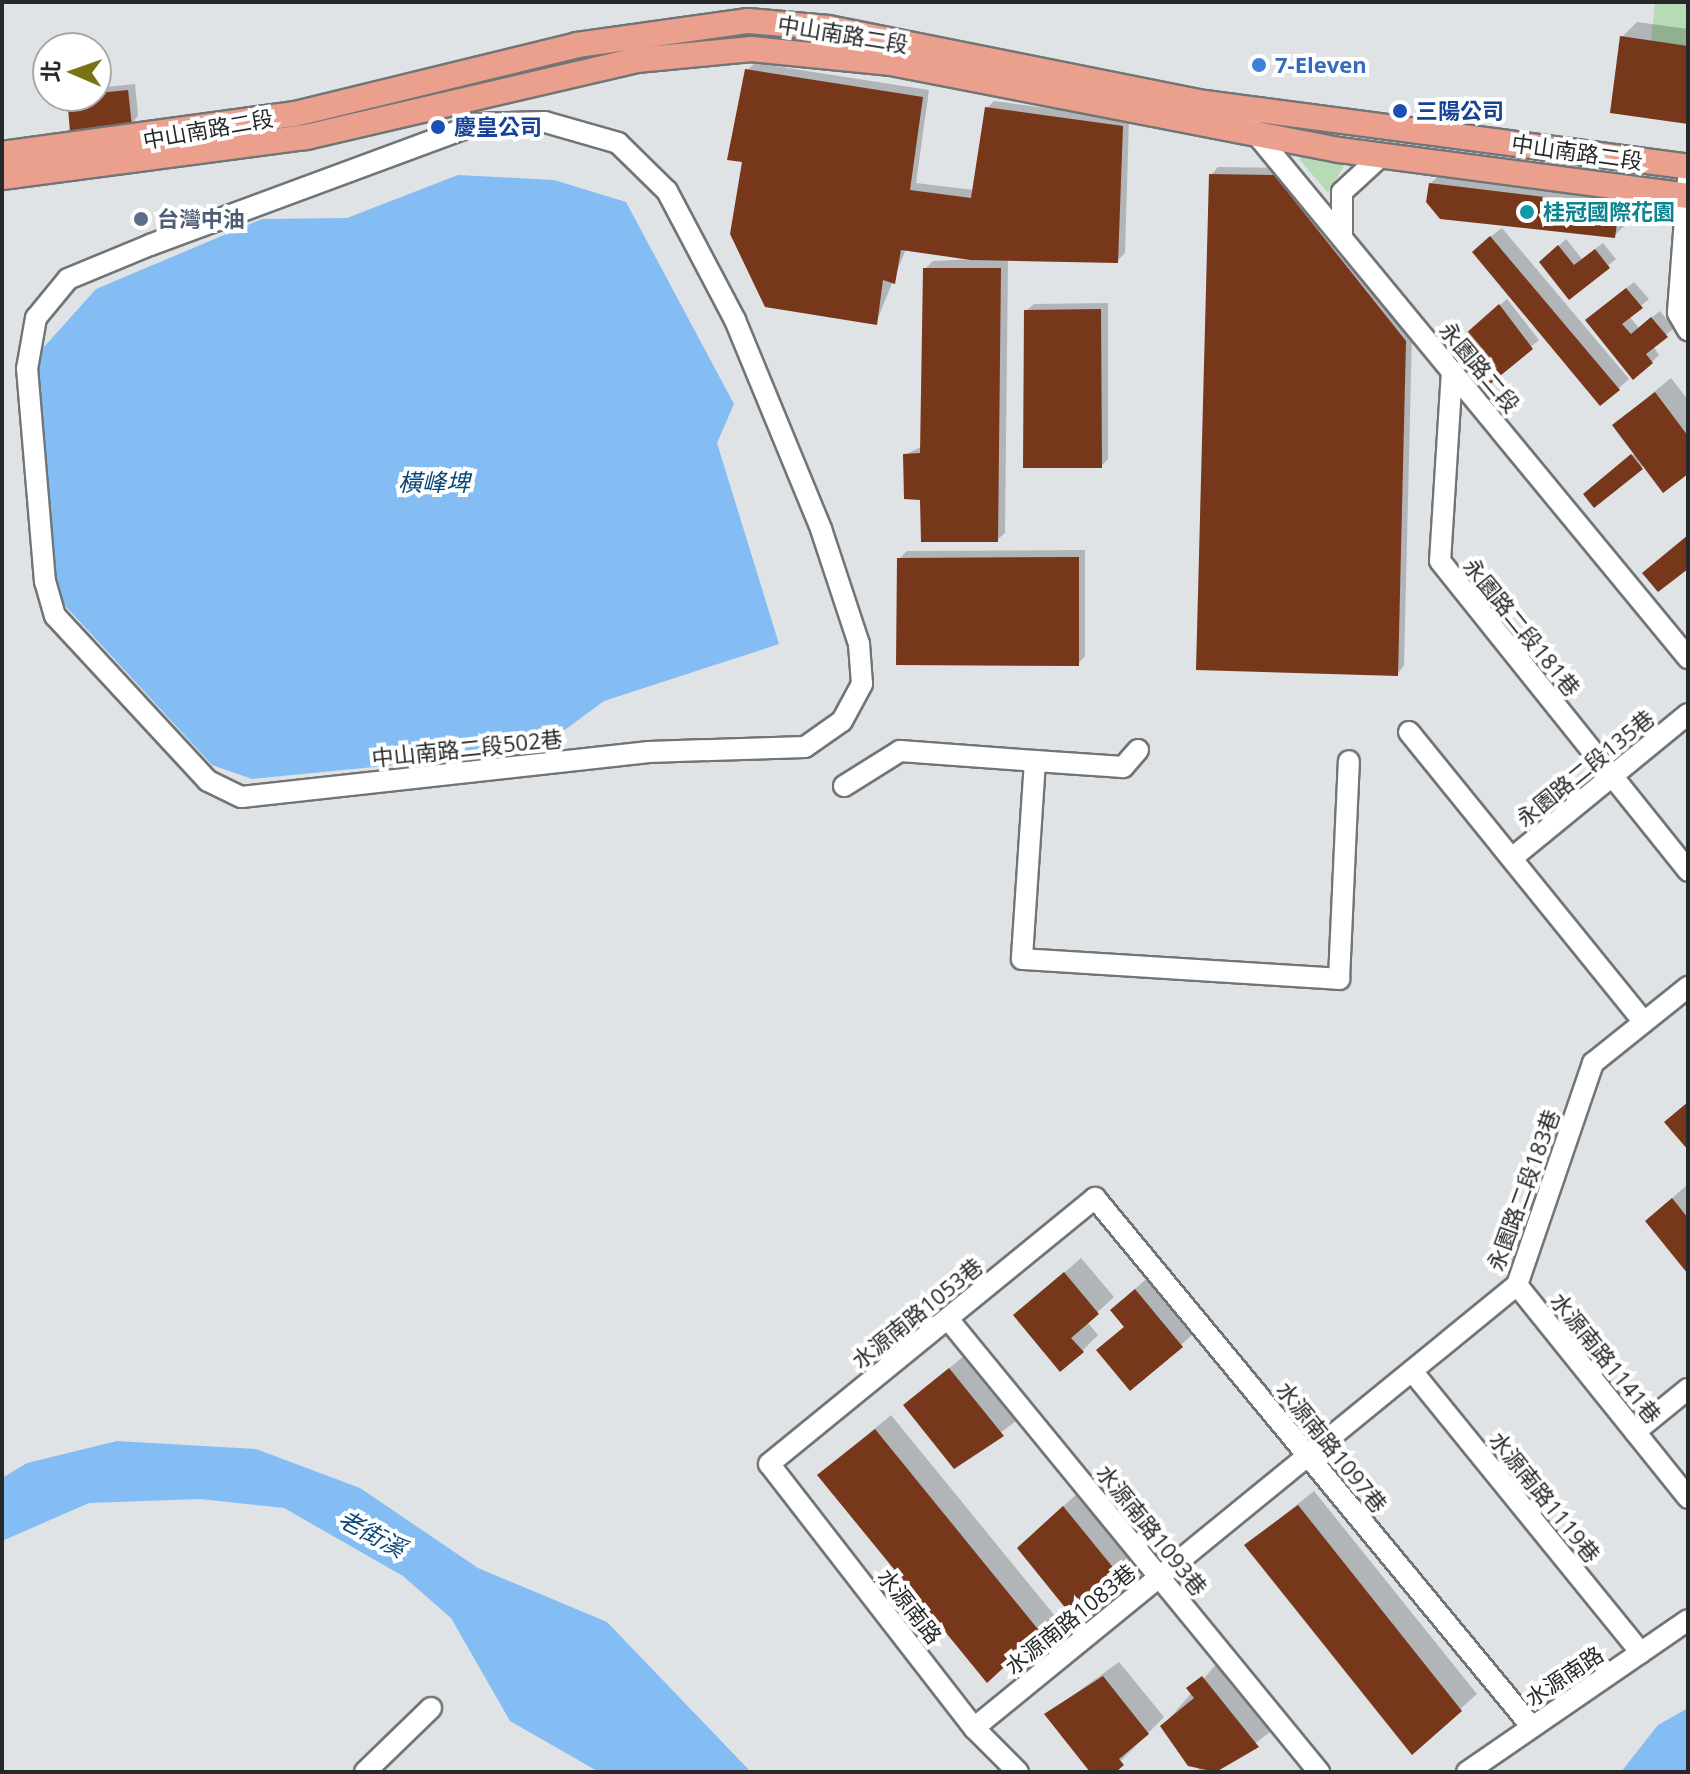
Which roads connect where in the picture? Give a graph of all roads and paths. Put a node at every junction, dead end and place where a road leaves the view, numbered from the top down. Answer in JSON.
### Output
{"nodes":[{"id":1,"x":1235,"y":107,"type":"junction"},
{"id":2,"x":1259,"y":137,"type":"junction"},
{"id":3,"x":424,"y":140,"type":"joint"},
{"id":4,"x":2,"y":154,"type":"edge"},
{"id":5,"x":1381,"y":156,"type":"junction"},
{"id":6,"x":1688,"y":167,"type":"edge"},
{"id":7,"x":2,"y":177,"type":"edge"},
{"id":8,"x":1688,"y":190,"type":"edge"},
{"id":9,"x":1343,"y":239,"type":"junction"},
{"id":10,"x":1688,"y":330,"type":"edge"},
{"id":11,"x":1452,"y":371,"type":"junction"},
{"id":12,"x":1688,"y":658,"type":"edge"},
{"id":13,"x":1688,"y":714,"type":"edge"},
{"id":14,"x":1409,"y":732,"type":"dead end"},
{"id":15,"x":1138,"y":750,"type":"dead end"},
{"id":16,"x":1035,"y":761,"type":"junction"},
{"id":17,"x":1349,"y":761,"type":"dead end"},
{"id":18,"x":1612,"y":777,"type":"junction"},
{"id":19,"x":844,"y":786,"type":"dead end"},
{"id":20,"x":1512,"y":858,"type":"junction"},
{"id":21,"x":1688,"y":871,"type":"edge"},
{"id":22,"x":1688,"y":987,"type":"edge"},
{"id":23,"x":1644,"y":1022,"type":"junction"},
{"id":24,"x":1095,"y":1198,"type":"joint"},
{"id":25,"x":1517,"y":1285,"type":"junction"},
{"id":26,"x":948,"y":1319,"type":"junction"},
{"id":27,"x":1412,"y":1371,"type":"junction"},
{"id":28,"x":1688,"y":1389,"type":"edge"},
{"id":29,"x":1635,"y":1432,"type":"junction"},
{"id":30,"x":1308,"y":1456,"type":"junction"},
{"id":31,"x":769,"y":1464,"type":"joint"},
{"id":32,"x":1688,"y":1498,"type":"edge"},
{"id":33,"x":1160,"y":1577,"type":"junction"},
{"id":34,"x":1688,"y":1620,"type":"edge"},
{"id":35,"x":1641,"y":1653,"type":"junction"},
{"id":36,"x":431,"y":1708,"type":"dead end"},
{"id":37,"x":1532,"y":1727,"type":"junction"},
{"id":38,"x":974,"y":1728,"type":"junction"},
{"id":39,"x":365,"y":1772,"type":"edge"},
{"id":40,"x":1018,"y":1772,"type":"edge"},
{"id":41,"x":1319,"y":1772,"type":"edge"},
{"id":42,"x":1467,"y":1772,"type":"edge"}],
"edges":[{"from":1,"to":2,"type":"street","name":"永園路二段"},
{"from":1,"to":4,"type":"main road","name":"中山南路二段"},
{"from":1,"to":6,"type":"main road","name":"中山南路二段"},
{"from":2,"to":5,"type":"main road","name":"中山南路二段"},
{"from":2,"to":7,"type":"main road","name":"中山南路二段"},
{"from":2,"to":9,"type":"street","name":"永園路二段"},
{"from":3,"to":3,"type":"street","name":"中山南路二段502巷"},
{"from":5,"to":8,"type":"main road","name":"中山南路二段"},
{"from":5,"to":9,"type":"street"},
{"from":8,"to":10,"type":"street"},
{"from":9,"to":11,"type":"street","name":"永園路二段"},
{"from":11,"to":12,"type":"street","name":"永園路二段"},
{"from":11,"to":18,"type":"street","name":"永園路二段181巷"},
{"from":13,"to":18,"type":"street","name":"永園路二段135巷"},
{"from":14,"to":20,"type":"street"},
{"from":15,"to":16,"type":"street"},
{"from":16,"to":17,"type":"street"},
{"from":16,"to":19,"type":"street"},
{"from":18,"to":20,"type":"street","name":"永園路二段135巷"},
{"from":18,"to":21,"type":"street","name":"永園路二段181巷"},
{"from":20,"to":23,"type":"street"},
{"from":22,"to":23,"type":"street","name":"永園路二段183巷"},
{"from":23,"to":25,"type":"street","name":"永園路二段183巷"},
{"from":24,"to":26,"type":"street","name":"水源南路1053巷"},
{"from":24,"to":30,"type":"street","name":"水源南路1097巷"},
{"from":25,"to":27,"type":"street","name":"永園路二段183巷"},
{"from":25,"to":29,"type":"street","name":"水源南路1141巷"},
{"from":26,"to":31,"type":"street","name":"水源南路1053巷"},
{"from":26,"to":33,"type":"street","name":"水源南路1093巷"},
{"from":27,"to":30,"type":"street","name":"永園路二段183巷"},
{"from":27,"to":35,"type":"street","name":"水源南路1119巷"},
{"from":28,"to":29,"type":"street"},
{"from":29,"to":32,"type":"street","name":"水源南路1141巷"},
{"from":30,"to":33,"type":"street","name":"水源南路1083巷"},
{"from":30,"to":37,"type":"street","name":"水源南路1097巷"},
{"from":31,"to":38,"type":"street","name":"水源南路"},
{"from":33,"to":38,"type":"street","name":"水源南路1083巷"},
{"from":33,"to":41,"type":"street","name":"水源南路1093巷"},
{"from":34,"to":35,"type":"street","name":"水源南路"},
{"from":35,"to":37,"type":"street","name":"水源南路"},
{"from":36,"to":39,"type":"street"},
{"from":37,"to":42,"type":"street","name":"水源南路"},
{"from":38,"to":40,"type":"street","name":"水源南路"}]}
